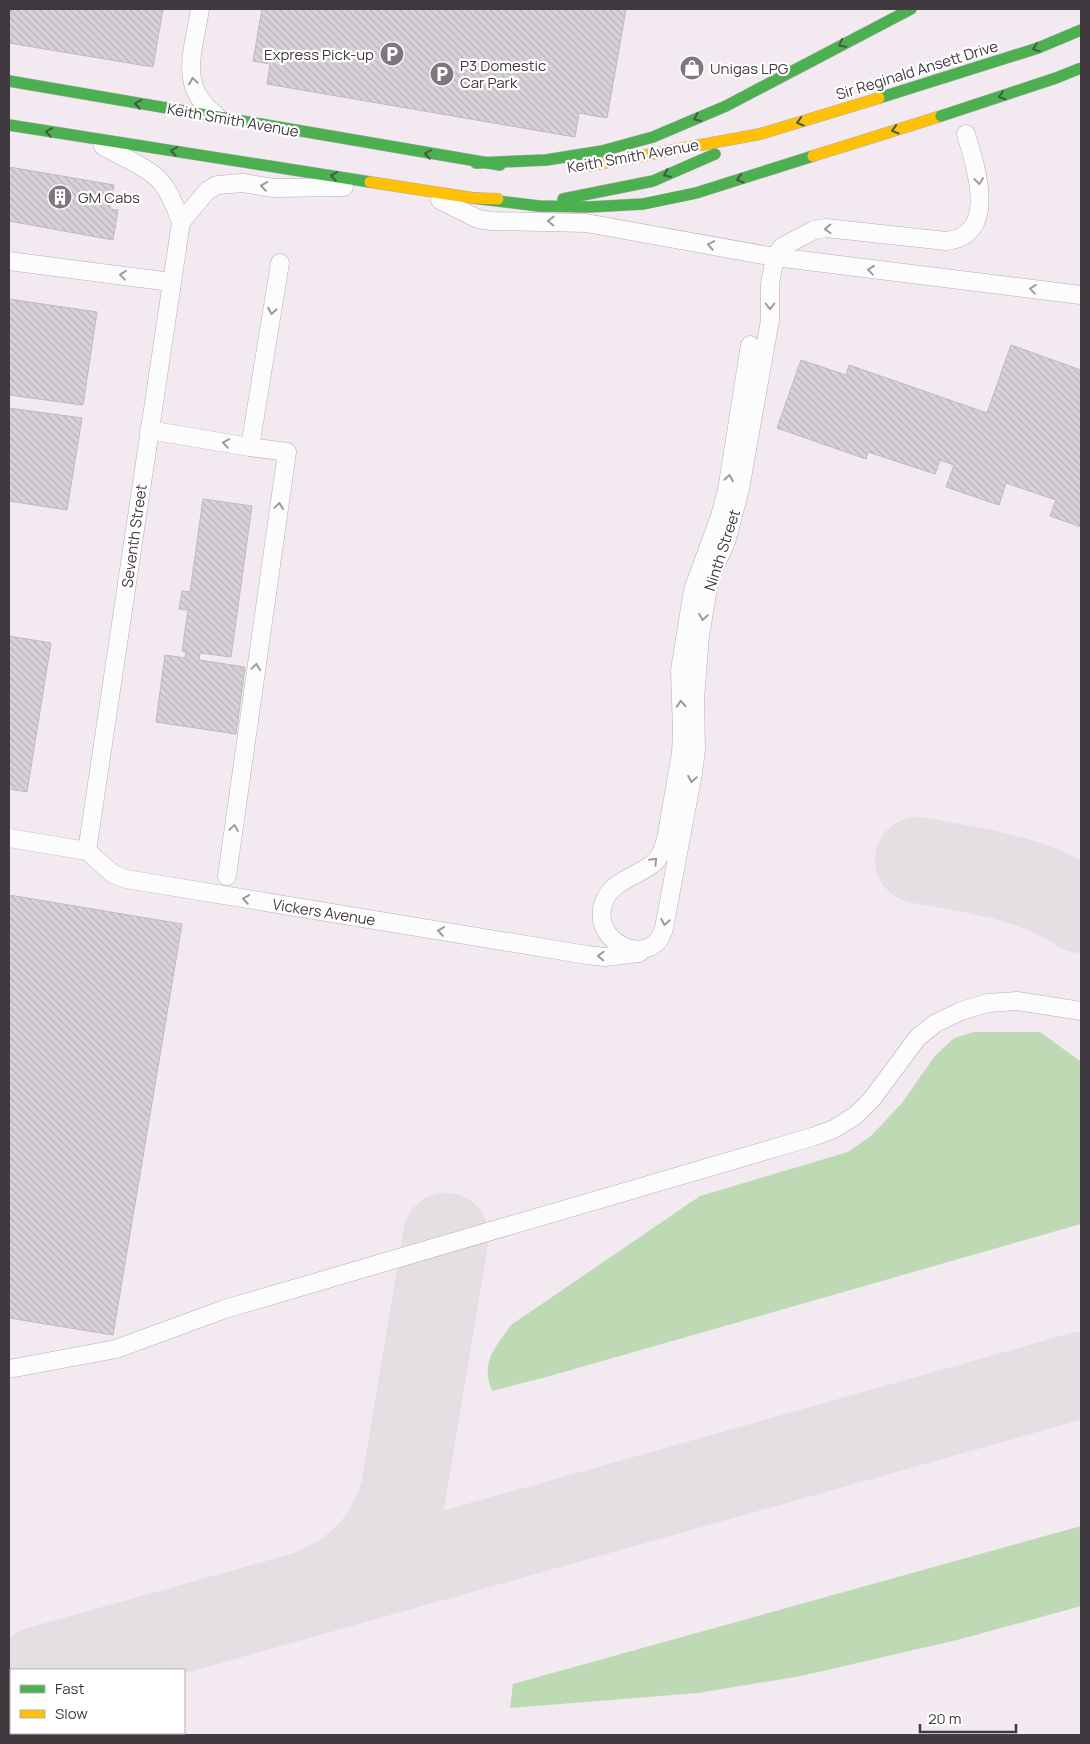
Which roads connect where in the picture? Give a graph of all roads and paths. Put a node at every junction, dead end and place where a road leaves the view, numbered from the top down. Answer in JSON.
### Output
{"nodes":[{"id":1,"x":200,"y":9,"type":"edge"},
{"id":2,"x":910,"y":9,"type":"edge"},
{"id":3,"x":1081,"y":30,"type":"edge"},
{"id":4,"x":1081,"y":68,"type":"edge"},
{"id":5,"x":9,"y":81,"type":"edge"},
{"id":6,"x":220,"y":118,"type":"junction"},
{"id":7,"x":9,"y":125,"type":"edge"},
{"id":8,"x":760,"y":134,"type":"junction"},
{"id":9,"x":966,"y":134,"type":"dead end"},
{"id":10,"x":89,"y":138,"type":"junction"},
{"id":11,"x":476,"y":163,"type":"junction"},
{"id":12,"x":400,"y":186,"type":"junction"},
{"id":13,"x":419,"y":189,"type":"junction"},
{"id":14,"x":473,"y":198,"type":"junction"},
{"id":15,"x":180,"y":222,"type":"junction"},
{"id":16,"x":775,"y":257,"type":"junction"},
{"id":17,"x":9,"y":261,"type":"edge"},
{"id":18,"x":280,"y":263,"type":"dead end"},
{"id":19,"x":171,"y":282,"type":"junction"},
{"id":20,"x":1081,"y":295,"type":"edge"},
{"id":21,"x":750,"y":345,"type":"dead end"},
{"id":22,"x":150,"y":430,"type":"junction"},
{"id":23,"x":250,"y":447,"type":"junction"},
{"id":24,"x":9,"y":838,"type":"edge"},
{"id":25,"x":87,"y":851,"type":"junction"},
{"id":26,"x":227,"y":876,"type":"dead end"},
{"id":27,"x":648,"y":948,"type":"junction"},
{"id":28,"x":1081,"y":1011,"type":"edge"},
{"id":29,"x":9,"y":1369,"type":"edge"}],
"edges":[{"from":6,"to":1,"type":"lane","one_way":true},
{"from":2,"to":11,"type":"main road","one_way":true},
{"from":3,"to":8,"type":"main road","name":"Sir Reginald Ansett Drive","one_way":true},
{"from":4,"to":14,"type":"main road","one_way":true,"bridge":true},
{"from":6,"to":5,"type":"main road","name":"Keith Smith Avenue","one_way":true},
{"from":11,"to":6,"type":"main road","name":"Keith Smith Avenue","one_way":true},
{"from":10,"to":7,"type":"main road","name":"Keith Smith Avenue","one_way":true},
{"from":8,"to":11,"type":"main road","name":"Keith Smith Avenue"},
{"from":8,"to":14,"type":"main road","name":"Keith Smith Avenue","one_way":true},
{"from":9,"to":16,"type":"lane","one_way":true},
{"from":12,"to":10,"type":"main road","name":"Keith Smith Avenue","one_way":true},
{"from":10,"to":15,"type":"lane","name":"Seventh Street"},
{"from":12,"to":13,"type":"main road","name":"Keith Smith Avenue"},
{"from":12,"to":15,"type":"lane","one_way":true},
{"from":13,"to":14,"type":"main road","name":"Keith Smith Avenue"},
{"from":16,"to":13,"type":"lane","name":"Keith Smith Avenue","one_way":true},
{"from":15,"to":19,"type":"lane","name":"Seventh Street"},
{"from":20,"to":16,"type":"lane","name":"Keith Smith Avenue","one_way":true},
{"from":16,"to":27,"type":"lane","name":"Ninth Street","one_way":true},
{"from":19,"to":17,"type":"lane","one_way":true},
{"from":18,"to":23,"type":"lane","one_way":true},
{"from":19,"to":22,"type":"lane","name":"Seventh Street"},
{"from":27,"to":21,"type":"lane","one_way":true},
{"from":23,"to":22,"type":"lane","one_way":true},
{"from":22,"to":25,"type":"lane","name":"Seventh Street"},
{"from":26,"to":23,"type":"lane","one_way":true},
{"from":24,"to":25,"type":"lane"},
{"from":27,"to":25,"type":"lane","name":"Vickers Avenue","one_way":true},
{"from":28,"to":29,"type":"lane"}]}
